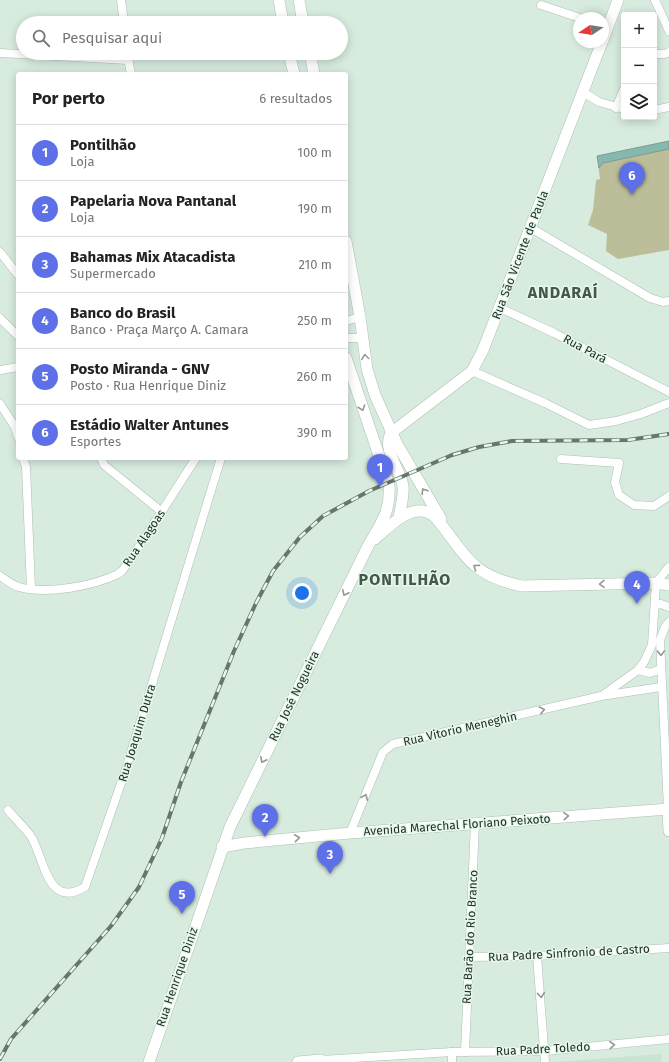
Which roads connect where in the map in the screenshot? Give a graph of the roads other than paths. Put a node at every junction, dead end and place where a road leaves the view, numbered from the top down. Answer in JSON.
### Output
{"nodes":[{"id":1,"x":121,"y":0,"type":"edge"},
{"id":2,"x":279,"y":0,"type":"edge"},
{"id":3,"x":298,"y":0,"type":"edge"},
{"id":4,"x":618,"y":0,"type":"edge"},
{"id":5,"x":655,"y":3,"type":"edge"},
{"id":6,"x":541,"y":5,"type":"dead end"},
{"id":7,"x":123,"y":16,"type":"edge"},
{"id":8,"x":282,"y":16,"type":"edge"},
{"id":9,"x":301,"y":16,"type":"edge"},
{"id":10,"x":573,"y":16,"type":"edge"},
{"id":11,"x":609,"y":20,"type":"edge"},
{"id":12,"x":669,"y":31,"type":"edge"},
{"id":13,"x":600,"y":48,"type":"edge"},
{"id":14,"x":669,"y":52,"type":"edge"},
{"id":15,"x":0,"y":53,"type":"edge"},
{"id":16,"x":16,"y":54,"type":"edge"},
{"id":17,"x":657,"y":54,"type":"edge"},
{"id":18,"x":129,"y":60,"type":"edge"},
{"id":19,"x":291,"y":60,"type":"edge"},
{"id":20,"x":311,"y":60,"type":"edge"},
{"id":21,"x":131,"y":72,"type":"edge"},
{"id":22,"x":294,"y":72,"type":"edge"},
{"id":23,"x":314,"y":72,"type":"edge"},
{"id":24,"x":583,"y":92,"type":"junction"},
{"id":25,"x":669,"y":107,"type":"edge"},
{"id":26,"x":620,"y":109,"type":"edge"},
{"id":27,"x":657,"y":109,"type":"edge"},
{"id":28,"x":531,"y":228,"type":"junction"},
{"id":29,"x":0,"y":252,"type":"edge"},
{"id":30,"x":348,"y":252,"type":"edge"},
{"id":31,"x":16,"y":272,"type":"edge"},
{"id":32,"x":669,"y":301,"type":"edge"},
{"id":33,"x":500,"y":308,"type":"junction"},
{"id":34,"x":360,"y":317,"type":"junction"},
{"id":35,"x":0,"y":318,"type":"edge"},
{"id":36,"x":348,"y":320,"type":"edge"},
{"id":37,"x":16,"y":334,"type":"edge"},
{"id":38,"x":348,"y":338,"type":"edge"},
{"id":39,"x":362,"y":338,"type":"junction"},
{"id":40,"x":16,"y":367,"type":"edge"},
{"id":41,"x":348,"y":368,"type":"edge"},
{"id":42,"x":0,"y":370,"type":"edge"},
{"id":43,"x":472,"y":371,"type":"junction"},
{"id":44,"x":669,"y":392,"type":"edge"},
{"id":45,"x":669,"y":402,"type":"edge"},
{"id":46,"x":0,"y":404,"type":"edge"},
{"id":47,"x":16,"y":430,"type":"edge"},
{"id":48,"x":391,"y":433,"type":"junction"},
{"id":49,"x":561,"y":459,"type":"dead end"},
{"id":50,"x":24,"y":460,"type":"edge"},
{"id":51,"x":102,"y":460,"type":"edge"},
{"id":52,"x":195,"y":460,"type":"edge"},
{"id":53,"x":220,"y":460,"type":"edge"},
{"id":54,"x":669,"y":496,"type":"edge"},
{"id":55,"x":162,"y":512,"type":"junction"},
{"id":56,"x":399,"y":517,"type":"junction"},
{"id":57,"x":451,"y":537,"type":"junction"},
{"id":58,"x":368,"y":546,"type":"junction"},
{"id":59,"x":669,"y":567,"type":"edge"},
{"id":60,"x":0,"y":576,"type":"edge"},
{"id":61,"x":656,"y":583,"type":"junction"},
{"id":62,"x":669,"y":585,"type":"edge"},
{"id":63,"x":31,"y":589,"type":"junction"},
{"id":64,"x":655,"y":605,"type":"junction"},
{"id":65,"x":669,"y":607,"type":"edge"},
{"id":66,"x":669,"y":622,"type":"edge"},
{"id":67,"x":661,"y":669,"type":"junction"},
{"id":68,"x":638,"y":670,"type":"junction"},
{"id":69,"x":662,"y":687,"type":"junction"},
{"id":70,"x":601,"y":696,"type":"junction"},
{"id":71,"x":668,"y":809,"type":"edge"},
{"id":72,"x":8,"y":810,"type":"dead end"},
{"id":73,"x":475,"y":823,"type":"junction"},
{"id":74,"x":230,"y":827,"type":"junction"},
{"id":75,"x":669,"y":831,"type":"edge"},
{"id":76,"x":350,"y":833,"type":"junction"},
{"id":77,"x":244,"y":844,"type":"junction"},
{"id":78,"x":222,"y":847,"type":"junction"},
{"id":79,"x":669,"y":948,"type":"edge"},
{"id":80,"x":537,"y":956,"type":"junction"},
{"id":81,"x":470,"y":957,"type":"junction"},
{"id":82,"x":669,"y":1039,"type":"edge"},
{"id":83,"x":545,"y":1051,"type":"junction"},
{"id":84,"x":452,"y":1052,"type":"junction"},
{"id":85,"x":465,"y":1052,"type":"junction"},
{"id":86,"x":321,"y":1061,"type":"edge"},
{"id":87,"x":149,"y":1062,"type":"edge"},
{"id":88,"x":298,"y":1062,"type":"edge"},
{"id":89,"x":307,"y":1062,"type":"edge"},
{"id":90,"x":452,"y":1062,"type":"edge"},
{"id":91,"x":546,"y":1062,"type":"edge"}],
"edges":[{"from":1,"to":7,"type":"street"},
{"from":2,"to":8,"type":"main road"},
{"from":3,"to":9,"type":"main road"},
{"from":4,"to":11,"type":"main road","name":"Rua São Vicente de Paula"},
{"from":5,"to":12,"type":"street"},
{"from":6,"to":10,"type":"street"},
{"from":13,"to":24,"type":"main road","name":"Rua São Vicente de Paula"},
{"from":14,"to":17,"type":"street"},
{"from":15,"to":16,"type":"street"},
{"from":18,"to":21,"type":"street"},
{"from":19,"to":22,"type":"main road"},
{"from":20,"to":23,"type":"main road"},
{"from":24,"to":26,"type":"street"},
{"from":24,"to":28,"type":"main road","name":"Rua São Vicente de Paula"},
{"from":25,"to":27,"type":"street"},
{"from":28,"to":32,"type":"street"},
{"from":28,"to":33,"type":"main road","name":"Rua São Vicente de Paula"},
{"from":29,"to":31,"type":"street"},
{"from":30,"to":34,"type":"main road"},
{"from":33,"to":43,"type":"main road","name":"Rua São Vicente de Paula"},
{"from":33,"to":44,"type":"street","name":"Rua Pará"},
{"from":34,"to":36,"type":"street"},
{"from":34,"to":39,"type":"main road"},
{"from":35,"to":37,"type":"street"},
{"from":38,"to":39,"type":"street"},
{"from":48,"to":39,"type":"main road","one_way":true},
{"from":40,"to":42,"type":"street"},
{"from":41,"to":58,"type":"main road","name":"Rua José Nogueira","one_way":true},
{"from":43,"to":45,"type":"street"},
{"from":43,"to":48,"type":"main road","name":"Rua São Vicente de Paula"},
{"from":46,"to":47,"type":"street"},
{"from":48,"to":56,"type":"main road"},
{"from":57,"to":48,"type":"main road","one_way":true},
{"from":49,"to":54,"type":"street"},
{"from":50,"to":63,"type":"street"},
{"from":51,"to":55,"type":"street"},
{"from":52,"to":55,"type":"street","name":"Rua Alagoas"},
{"from":53,"to":72,"type":"street","name":"Rua Joaquim Dutra"},
{"from":55,"to":63,"type":"street","name":"Rua Alagoas"},
{"from":56,"to":57,"type":"main road"},
{"from":56,"to":58,"type":"main road"},
{"from":61,"to":57,"type":"main road","one_way":true},
{"from":58,"to":74,"type":"main road","name":"Rua José Nogueira","one_way":true},
{"from":59,"to":61,"type":"street"},
{"from":60,"to":63,"type":"street","name":"Rua Alagoas"},
{"from":61,"to":62,"type":"main road"},
{"from":61,"to":64,"type":"street"},
{"from":64,"to":65,"type":"street"},
{"from":64,"to":68,"type":"street","name":"Rua Vitorio Meneghin"},
{"from":66,"to":67,"type":"street","one_way":true},
{"from":67,"to":68,"type":"street"},
{"from":67,"to":69,"type":"street"},
{"from":68,"to":70,"type":"street","name":"Rua Vitorio Meneghin"},
{"from":69,"to":70,"type":"street","name":"Rua Vitorio Meneghin"},
{"from":69,"to":71,"type":"street"},
{"from":76,"to":70,"type":"street","name":"Rua Vitorio Meneghin","one_way":true},
{"from":73,"to":71,"type":"main road","name":"Avenida Marechal Floriano Peixoto","one_way":true},
{"from":71,"to":75,"type":"main road"},
{"from":73,"to":76,"type":"main road","name":"Avenida Marechal Floriano Peixoto"},
{"from":73,"to":81,"type":"street","name":"Rua Barão do Rio Branco"},
{"from":74,"to":77,"type":"main road"},
{"from":74,"to":78,"type":"main road","name":"Rua José Nogueira"},
{"from":77,"to":76,"type":"main road","name":"Avenida Marechal Floriano Peixoto","one_way":true},
{"from":77,"to":78,"type":"main road","name":"Avenida Marechal Floriano Peixoto"},
{"from":78,"to":87,"type":"main road","name":"Rua Henrique Diniz"},
{"from":79,"to":80,"type":"street","name":"Rua Padre Sinfronio de Castro"},
{"from":80,"to":81,"type":"street","name":"Rua Padre Sinfronio de Castro"},
{"from":80,"to":83,"type":"street","one_way":true},
{"from":81,"to":85,"type":"street","name":"Rua Barão do Rio Branco"},
{"from":83,"to":82,"type":"street","name":"Rua Padre Toledo","one_way":true},
{"from":83,"to":85,"type":"street","name":"Rua Padre Toledo"},
{"from":83,"to":91,"type":"street"},
{"from":84,"to":85,"type":"street","name":"Rua Padre Toledo"},
{"from":84,"to":86,"type":"street","name":"Rua Padre Toledo"},
{"from":84,"to":90,"type":"street"},
{"from":86,"to":89,"type":"main road","name":"Rua Padre Toledo"},
{"from":88,"to":89,"type":"main road","name":"Rua Padre Toledo"}]}
